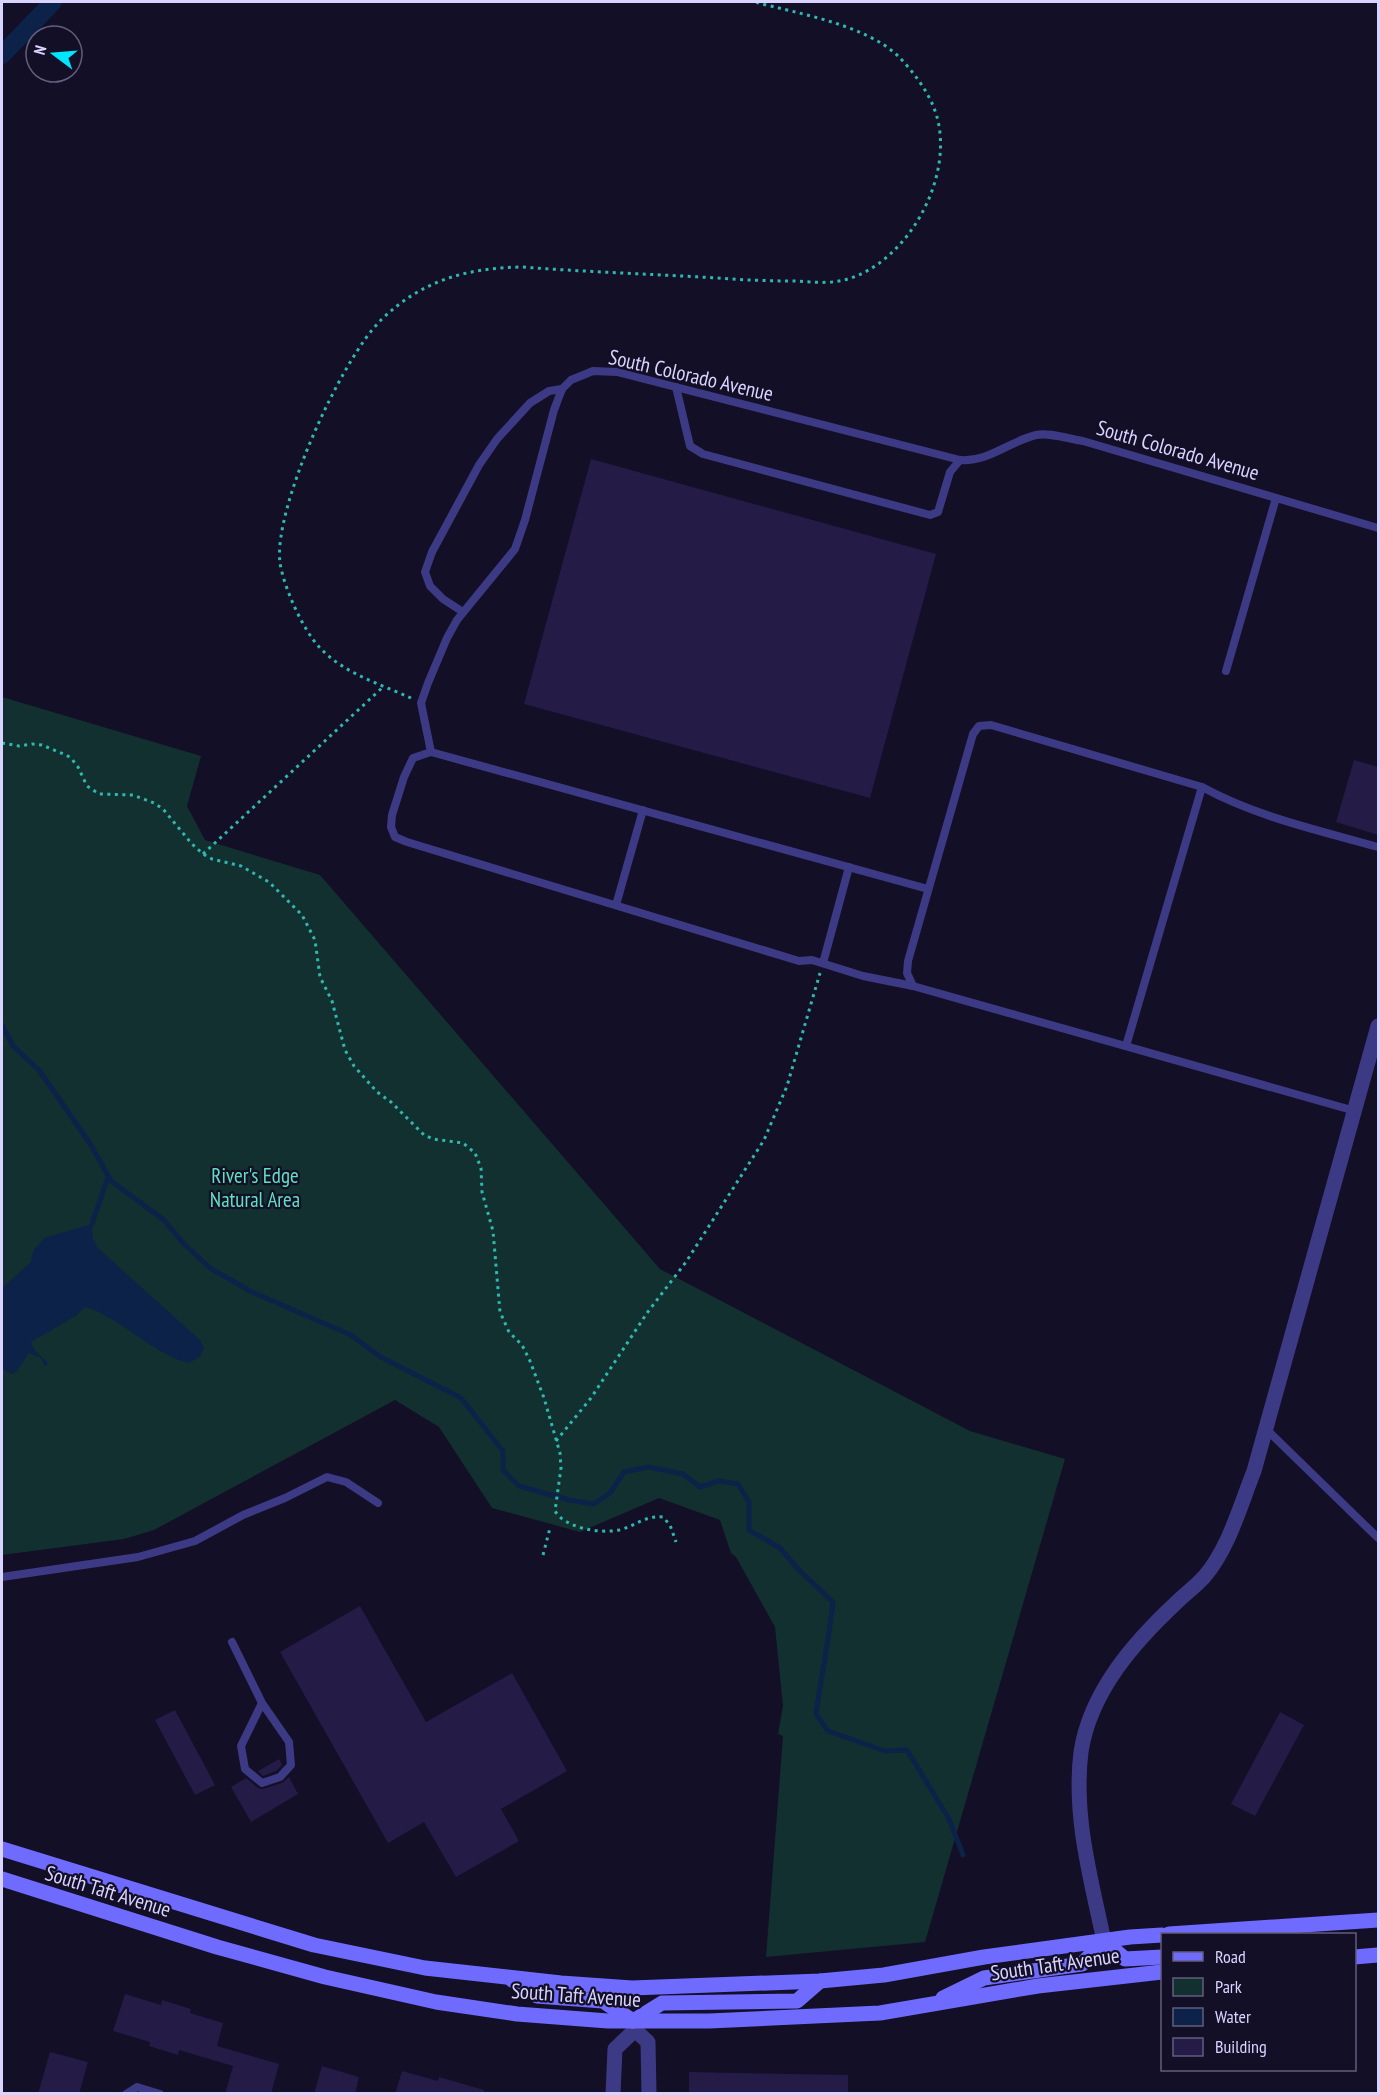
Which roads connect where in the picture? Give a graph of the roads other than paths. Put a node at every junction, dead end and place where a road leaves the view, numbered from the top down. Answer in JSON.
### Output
{"nodes":[{"id":1,"x":676,"y":387,"type":"junction"},
{"id":2,"x":562,"y":389,"type":"junction"},
{"id":3,"x":960,"y":460,"type":"junction"},
{"id":4,"x":1275,"y":498,"type":"junction"},
{"id":5,"x":1378,"y":528,"type":"edge"},
{"id":6,"x":463,"y":612,"type":"junction"},
{"id":7,"x":1226,"y":671,"type":"dead end"},
{"id":8,"x":431,"y":752,"type":"junction"},
{"id":9,"x":1202,"y":788,"type":"junction"},
{"id":10,"x":643,"y":810,"type":"junction"},
{"id":11,"x":1378,"y":847,"type":"edge"},
{"id":12,"x":849,"y":867,"type":"junction"},
{"id":13,"x":928,"y":890,"type":"junction"},
{"id":14,"x":616,"y":905,"type":"junction"},
{"id":15,"x":823,"y":963,"type":"junction"},
{"id":16,"x":913,"y":986,"type":"junction"},
{"id":17,"x":1378,"y":1026,"type":"edge"},
{"id":18,"x":1126,"y":1046,"type":"junction"},
{"id":19,"x":1355,"y":1111,"type":"junction"},
{"id":20,"x":1266,"y":1429,"type":"junction"},
{"id":21,"x":378,"y":1503,"type":"dead end"},
{"id":22,"x":1378,"y":1538,"type":"edge"},
{"id":23,"x":2,"y":1577,"type":"edge"},
{"id":24,"x":232,"y":1642,"type":"dead end"},
{"id":25,"x":262,"y":1703,"type":"junction"},
{"id":26,"x":2,"y":1849,"type":"edge"},
{"id":27,"x":2,"y":1880,"type":"edge"},
{"id":28,"x":1378,"y":1920,"type":"edge"},
{"id":29,"x":1197,"y":1933,"type":"edge"},
{"id":30,"x":1161,"y":1935,"type":"edge"},
{"id":31,"x":1104,"y":1941,"type":"junction"},
{"id":32,"x":1378,"y":1955,"type":"edge"},
{"id":33,"x":1161,"y":1957,"type":"edge"},
{"id":34,"x":1356,"y":1957,"type":"edge"},
{"id":35,"x":1161,"y":1972,"type":"edge"},
{"id":36,"x":506,"y":1977,"type":"junction"},
{"id":37,"x":820,"y":1981,"type":"junction"},
{"id":38,"x":927,"y":2005,"type":"junction"},
{"id":39,"x":634,"y":2025,"type":"junction"},
{"id":40,"x":126,"y":2094,"type":"edge"},
{"id":41,"x":160,"y":2094,"type":"edge"},
{"id":42,"x":613,"y":2094,"type":"edge"},
{"id":43,"x":649,"y":2094,"type":"edge"}],
"edges":[{"from":1,"to":2,"type":"lane","name":"South Colorado Avenue"},
{"from":1,"to":3,"type":"lane","name":"South Colorado Avenue"},
{"from":1,"to":3,"type":"lane"},
{"from":2,"to":6,"type":"lane"},
{"from":2,"to":6,"type":"lane","name":"South Colorado Avenue"},
{"from":3,"to":4,"type":"lane","name":"South Colorado Avenue"},
{"from":4,"to":5,"type":"lane","name":"South Colorado Avenue"},
{"from":4,"to":7,"type":"lane"},
{"from":6,"to":8,"type":"lane"},
{"from":8,"to":10,"type":"lane"},
{"from":8,"to":14,"type":"lane"},
{"from":9,"to":11,"type":"lane"},
{"from":9,"to":13,"type":"lane"},
{"from":9,"to":18,"type":"lane"},
{"from":10,"to":12,"type":"lane"},
{"from":10,"to":14,"type":"lane"},
{"from":12,"to":13,"type":"lane"},
{"from":12,"to":15,"type":"lane"},
{"from":13,"to":16,"type":"lane"},
{"from":14,"to":15,"type":"lane"},
{"from":15,"to":16,"type":"lane"},
{"from":16,"to":18,"type":"lane"},
{"from":17,"to":19,"type":"street"},
{"from":18,"to":19,"type":"lane"},
{"from":19,"to":20,"type":"street"},
{"from":20,"to":22,"type":"lane"},
{"from":20,"to":31,"type":"street"},
{"from":21,"to":23,"type":"lane"},
{"from":24,"to":25,"type":"lane"},
{"from":25,"to":25,"type":"lane"},
{"from":26,"to":36,"type":"main road","name":"South Taft Avenue"},
{"from":27,"to":39,"type":"main road","name":"South Taft Avenue"},
{"from":28,"to":29,"type":"main road"},
{"from":30,"to":31,"type":"main road","name":"South Taft Avenue"},
{"from":31,"to":33,"type":"main road"},
{"from":31,"to":37,"type":"main road","name":"South Taft Avenue"},
{"from":31,"to":38,"type":"main road"},
{"from":32,"to":34,"type":"main road"},
{"from":35,"to":38,"type":"main road","name":"South Taft Avenue"},
{"from":36,"to":37,"type":"main road","name":"South Taft Avenue"},
{"from":36,"to":39,"type":"main road"},
{"from":37,"to":39,"type":"main road"},
{"from":38,"to":39,"type":"main road","name":"South Taft Avenue"},
{"from":39,"to":42,"type":"street"},
{"from":39,"to":43,"type":"street"},
{"from":40,"to":41,"type":"lane"}]}
